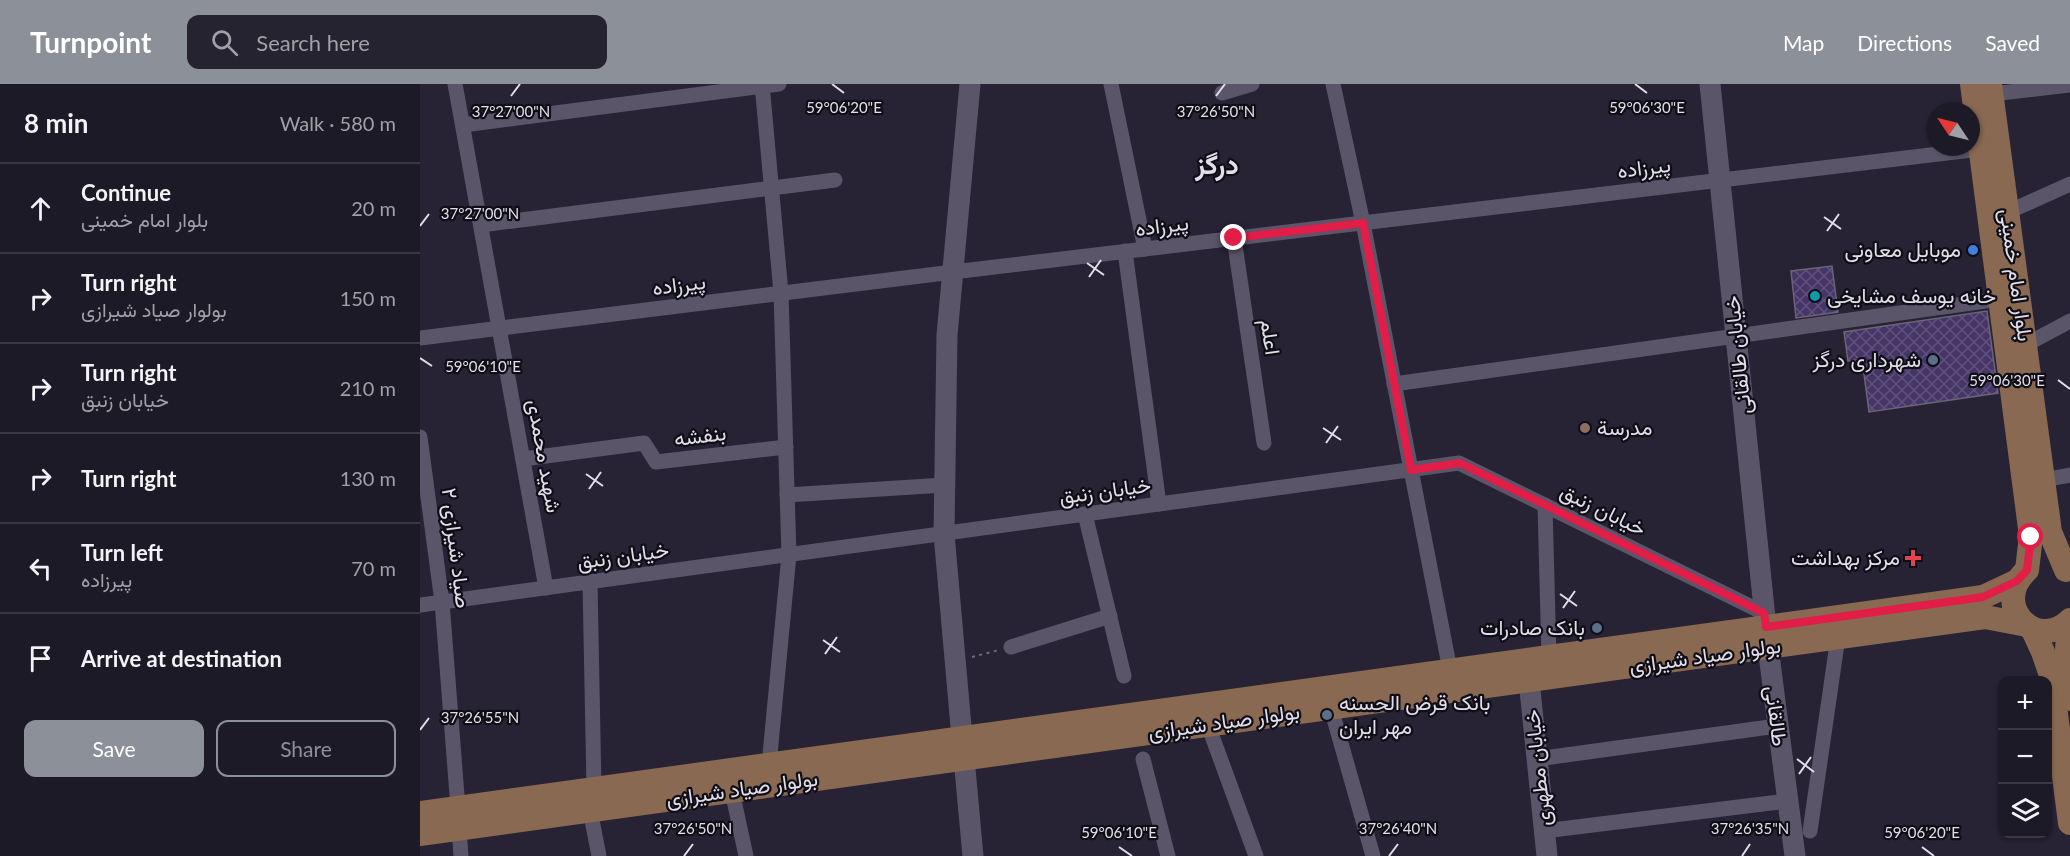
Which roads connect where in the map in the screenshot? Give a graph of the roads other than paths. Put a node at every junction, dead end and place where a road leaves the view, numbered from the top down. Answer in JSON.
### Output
{"nodes":[{"id":1,"x":456,"y":84,"type":"edge"},
{"id":2,"x":779,"y":84,"type":"edge"},
{"id":3,"x":970,"y":84,"type":"edge"},
{"id":4,"x":1111,"y":84,"type":"edge"},
{"id":5,"x":1252,"y":84,"type":"edge"},
{"id":6,"x":1333,"y":84,"type":"edge"},
{"id":7,"x":1710,"y":84,"type":"edge"},
{"id":8,"x":762,"y":85,"type":"edge"},
{"id":9,"x":2070,"y":85,"type":"edge"},
{"id":10,"x":1985,"y":87,"type":"edge"},
{"id":11,"x":1222,"y":93,"type":"dead end"},
{"id":12,"x":463,"y":125,"type":"junction"},
{"id":13,"x":1980,"y":149,"type":"joint"},
{"id":14,"x":1926,"y":155,"type":"edge"},
{"id":15,"x":836,"y":180,"type":"dead end"},
{"id":16,"x":1720,"y":180,"type":"junction"},
{"id":17,"x":2070,"y":184,"type":"edge"},
{"id":18,"x":771,"y":188,"type":"junction"},
{"id":19,"x":2007,"y":212,"type":"junction"},
{"id":20,"x":1363,"y":223,"type":"junction"},
{"id":21,"x":481,"y":225,"type":"junction"},
{"id":22,"x":1234,"y":238,"type":"junction"},
{"id":23,"x":1145,"y":249,"type":"junction"},
{"id":24,"x":1125,"y":251,"type":"junction"},
{"id":25,"x":952,"y":272,"type":"junction"},
{"id":26,"x":781,"y":293,"type":"junction"},
{"id":27,"x":2000,"y":299,"type":"junction"},
{"id":28,"x":2070,"y":321,"type":"edge"},
{"id":29,"x":499,"y":328,"type":"junction"},
{"id":30,"x":1736,"y":336,"type":"junction"},
{"id":31,"x":420,"y":338,"type":"edge"},
{"id":32,"x":2025,"y":345,"type":"junction"},
{"id":33,"x":1394,"y":384,"type":"junction"},
{"id":34,"x":420,"y":437,"type":"edge"},
{"id":35,"x":1264,"y":443,"type":"dead end"},
{"id":36,"x":786,"y":447,"type":"junction"},
{"id":37,"x":523,"y":459,"type":"junction"},
{"id":38,"x":1411,"y":470,"type":"junction"},
{"id":39,"x":2070,"y":475,"type":"edge"},
{"id":40,"x":2043,"y":480,"type":"junction"},
{"id":41,"x":944,"y":485,"type":"junction"},
{"id":42,"x":787,"y":495,"type":"junction"},
{"id":43,"x":1159,"y":504,"type":"junction"},
{"id":44,"x":1545,"y":505,"type":"junction"},
{"id":45,"x":1085,"y":514,"type":"junction"},
{"id":46,"x":944,"y":534,"type":"junction"},
{"id":47,"x":789,"y":555,"type":"junction"},
{"id":48,"x":2068,"y":572,"type":"edge"},
{"id":49,"x":2022,"y":575,"type":"junction"},
{"id":50,"x":590,"y":582,"type":"junction"},
{"id":51,"x":546,"y":588,"type":"junction"},
{"id":52,"x":442,"y":602,"type":"junction"},
{"id":53,"x":420,"y":605,"type":"edge"},
{"id":54,"x":1110,"y":616,"type":"junction"},
{"id":55,"x":2070,"y":620,"type":"edge"},
{"id":56,"x":2029,"y":626,"type":"junction"},
{"id":57,"x":1766,"y":629,"type":"junction"},
{"id":58,"x":2070,"y":630,"type":"edge"},
{"id":59,"x":1838,"y":637,"type":"junction"},
{"id":60,"x":1011,"y":646,"type":"road end"},
{"id":61,"x":1549,"y":657,"type":"junction"},
{"id":62,"x":1450,"y":670,"type":"junction"},
{"id":63,"x":1124,"y":676,"type":"dead end"},
{"id":64,"x":1529,"y":680,"type":"junction"},
{"id":65,"x":2070,"y":702,"type":"edge"},
{"id":66,"x":1331,"y":708,"type":"junction"},
{"id":67,"x":1208,"y":724,"type":"junction"},
{"id":68,"x":1777,"y":726,"type":"junction"},
{"id":69,"x":963,"y":748,"type":"junction"},
{"id":70,"x":1143,"y":759,"type":"dead end"},
{"id":71,"x":1537,"y":759,"type":"junction"},
{"id":72,"x":769,"y":765,"type":"junction"},
{"id":73,"x":732,"y":790,"type":"junction"},
{"id":74,"x":592,"y":800,"type":"junction"},
{"id":75,"x":1787,"y":801,"type":"junction"},
{"id":76,"x":420,"y":813,"type":"edge"},
{"id":77,"x":459,"y":818,"type":"junction"},
{"id":78,"x":2070,"y":823,"type":"edge"},
{"id":79,"x":1544,"y":831,"type":"junction"},
{"id":80,"x":1810,"y":831,"type":"dead end"},
{"id":81,"x":420,"y":834,"type":"edge"},
{"id":82,"x":461,"y":856,"type":"edge"},
{"id":83,"x":599,"y":856,"type":"edge"},
{"id":84,"x":746,"y":856,"type":"edge"},
{"id":85,"x":973,"y":856,"type":"edge"},
{"id":86,"x":1168,"y":856,"type":"edge"},
{"id":87,"x":1256,"y":856,"type":"edge"},
{"id":88,"x":1373,"y":856,"type":"edge"},
{"id":89,"x":1547,"y":856,"type":"edge"},
{"id":90,"x":1795,"y":856,"type":"edge"}],
"edges":[{"from":1,"to":12,"type":"street","name":"شهید محمدی"},
{"from":2,"to":8,"type":"street"},
{"from":3,"to":25,"type":"street"},
{"from":4,"to":23,"type":"street"},
{"from":5,"to":11,"type":"street"},
{"from":6,"to":20,"type":"street"},
{"from":7,"to":16,"type":"street","name":"خیابان طالقانی"},
{"from":8,"to":12,"type":"street"},
{"from":8,"to":18,"type":"street"},
{"from":9,"to":10,"type":"street"},
{"from":10,"to":13,"type":"main road","name":"بلوار امام خمینی"},
{"from":10,"to":19,"type":"main road","name":"بلوار امام خمینی"},
{"from":12,"to":21,"type":"street","name":"شهید محمدی"},
{"from":13,"to":27,"type":"main road","name":"بلوار امام خمینی"},
{"from":14,"to":16,"type":"street","name":"پیرزاده"},
{"from":15,"to":18,"type":"street"},
{"from":16,"to":20,"type":"street","name":"پیرزاده"},
{"from":16,"to":30,"type":"street","name":"خیابان طالقانی"},
{"from":17,"to":19,"type":"street"},
{"from":18,"to":21,"type":"street"},
{"from":18,"to":26,"type":"street"},
{"from":19,"to":32,"type":"main road","name":"بلوار امام خمینی"},
{"from":20,"to":22,"type":"street","name":"پیرزاده"},
{"from":20,"to":33,"type":"street"},
{"from":21,"to":29,"type":"street","name":"شهید محمدی"},
{"from":22,"to":23,"type":"street","name":"پیرزاده"},
{"from":22,"to":35,"type":"street","name":"اعلم"},
{"from":23,"to":24,"type":"street","name":"پیرزاده"},
{"from":24,"to":25,"type":"street","name":"پیرزاده"},
{"from":24,"to":43,"type":"street"},
{"from":25,"to":26,"type":"street","name":"پیرزاده"},
{"from":25,"to":41,"type":"street"},
{"from":26,"to":29,"type":"street","name":"پیرزاده"},
{"from":26,"to":36,"type":"street"},
{"from":27,"to":30,"type":"street"},
{"from":27,"to":49,"type":"main road","name":"بلوار امام خمینی"},
{"from":28,"to":32,"type":"street"},
{"from":29,"to":31,"type":"street","name":"پیرزاده"},
{"from":29,"to":37,"type":"street","name":"شهید محمدی"},
{"from":30,"to":33,"type":"street"},
{"from":30,"to":57,"type":"street","name":"خیابان طالقانی"},
{"from":32,"to":40,"type":"main road","name":"بلوار امام خمینی"},
{"from":33,"to":38,"type":"street"},
{"from":34,"to":52,"type":"street","name":"صیاد شیرازی ۲"},
{"from":36,"to":37,"type":"street","name":"بنفشه"},
{"from":36,"to":42,"type":"street"},
{"from":37,"to":51,"type":"street","name":"شهید محمدی"},
{"from":38,"to":43,"type":"street","name":"خیابان زنبق"},
{"from":38,"to":44,"type":"street","name":"خیابان زنبق"},
{"from":38,"to":62,"type":"street"},
{"from":39,"to":40,"type":"street"},
{"from":40,"to":48,"type":"main road","name":"بلوار امام خمینی"},
{"from":41,"to":42,"type":"street"},
{"from":41,"to":46,"type":"street"},
{"from":42,"to":47,"type":"street"},
{"from":43,"to":45,"type":"street","name":"خیابان زنبق"},
{"from":44,"to":57,"type":"street","name":"خیابان زنبق"},
{"from":44,"to":61,"type":"street"},
{"from":45,"to":46,"type":"street","name":"خیابان زنبق"},
{"from":45,"to":54,"type":"street"},
{"from":46,"to":47,"type":"street","name":"خیابان زنبق"},
{"from":46,"to":69,"type":"street"},
{"from":47,"to":50,"type":"street","name":"خیابان زنبق"},
{"from":47,"to":72,"type":"street"},
{"from":48,"to":49,"type":"main road","name":"بولوار صیاد شیرازی"},
{"from":49,"to":56,"type":"main road","name":"بلوار امام خمینی"},
{"from":49,"to":57,"type":"main road","name":"بولوار صیاد شیرازی"},
{"from":50,"to":51,"type":"street","name":"خیابان زنبق"},
{"from":50,"to":74,"type":"street"},
{"from":51,"to":52,"type":"street","name":"خیابان زنبق"},
{"from":52,"to":53,"type":"street","name":"خیابان زنبق"},
{"from":52,"to":77,"type":"street","name":"صیاد شیرازی ۲"},
{"from":54,"to":60,"type":"street"},
{"from":54,"to":63,"type":"street"},
{"from":55,"to":56,"type":"main road","name":"بولوار صیاد شیرازی"},
{"from":56,"to":59,"type":"main road","name":"بولوار صیاد شیرازی"},
{"from":56,"to":78,"type":"main road"},
{"from":57,"to":59,"type":"main road","name":"بولوار صیاد شیرازی"},
{"from":57,"to":61,"type":"main road","name":"بولوار صیاد شیرازی"},
{"from":57,"to":64,"type":"main road","name":"بولوار صیاد شیرازی"},
{"from":57,"to":68,"type":"street","name":"طالقانی"},
{"from":58,"to":65,"type":"main road"},
{"from":59,"to":80,"type":"street"},
{"from":61,"to":62,"type":"main road","name":"بولوار صیاد شیرازی"},
{"from":62,"to":69,"type":"main road","name":"بولوار صیاد شیرازی"},
{"from":64,"to":66,"type":"main road","name":"بولوار صیاد شیرازی"},
{"from":64,"to":71,"type":"street","name":"خیابان مطهری"},
{"from":66,"to":67,"type":"main road","name":"بولوار صیاد شیرازی"},
{"from":66,"to":88,"type":"street"},
{"from":67,"to":69,"type":"main road","name":"بولوار صیاد شیرازی"},
{"from":67,"to":87,"type":"street"},
{"from":68,"to":71,"type":"street"},
{"from":68,"to":75,"type":"street","name":"طالقانی"},
{"from":69,"to":72,"type":"main road","name":"بولوار صیاد شیرازی"},
{"from":69,"to":73,"type":"main road","name":"بولوار صیاد شیرازی"},
{"from":69,"to":85,"type":"street"},
{"from":70,"to":86,"type":"street"},
{"from":71,"to":79,"type":"street","name":"خیابان مطهری"},
{"from":72,"to":74,"type":"main road","name":"بولوار صیاد شیرازی"},
{"from":73,"to":74,"type":"main road","name":"بولوار صیاد شیرازی"},
{"from":73,"to":84,"type":"street"},
{"from":74,"to":77,"type":"main road","name":"بولوار صیاد شیرازی"},
{"from":74,"to":83,"type":"street"},
{"from":75,"to":79,"type":"street"},
{"from":75,"to":90,"type":"street","name":"طالقانی"},
{"from":76,"to":77,"type":"main road","name":"بولوار صیاد شیرازی"},
{"from":77,"to":81,"type":"main road","name":"بولوار صیاد شیرازی"},
{"from":77,"to":82,"type":"street","name":"صیاد شیرازی ۲"},
{"from":79,"to":89,"type":"street","name":"خیابان مطهری"}]}
